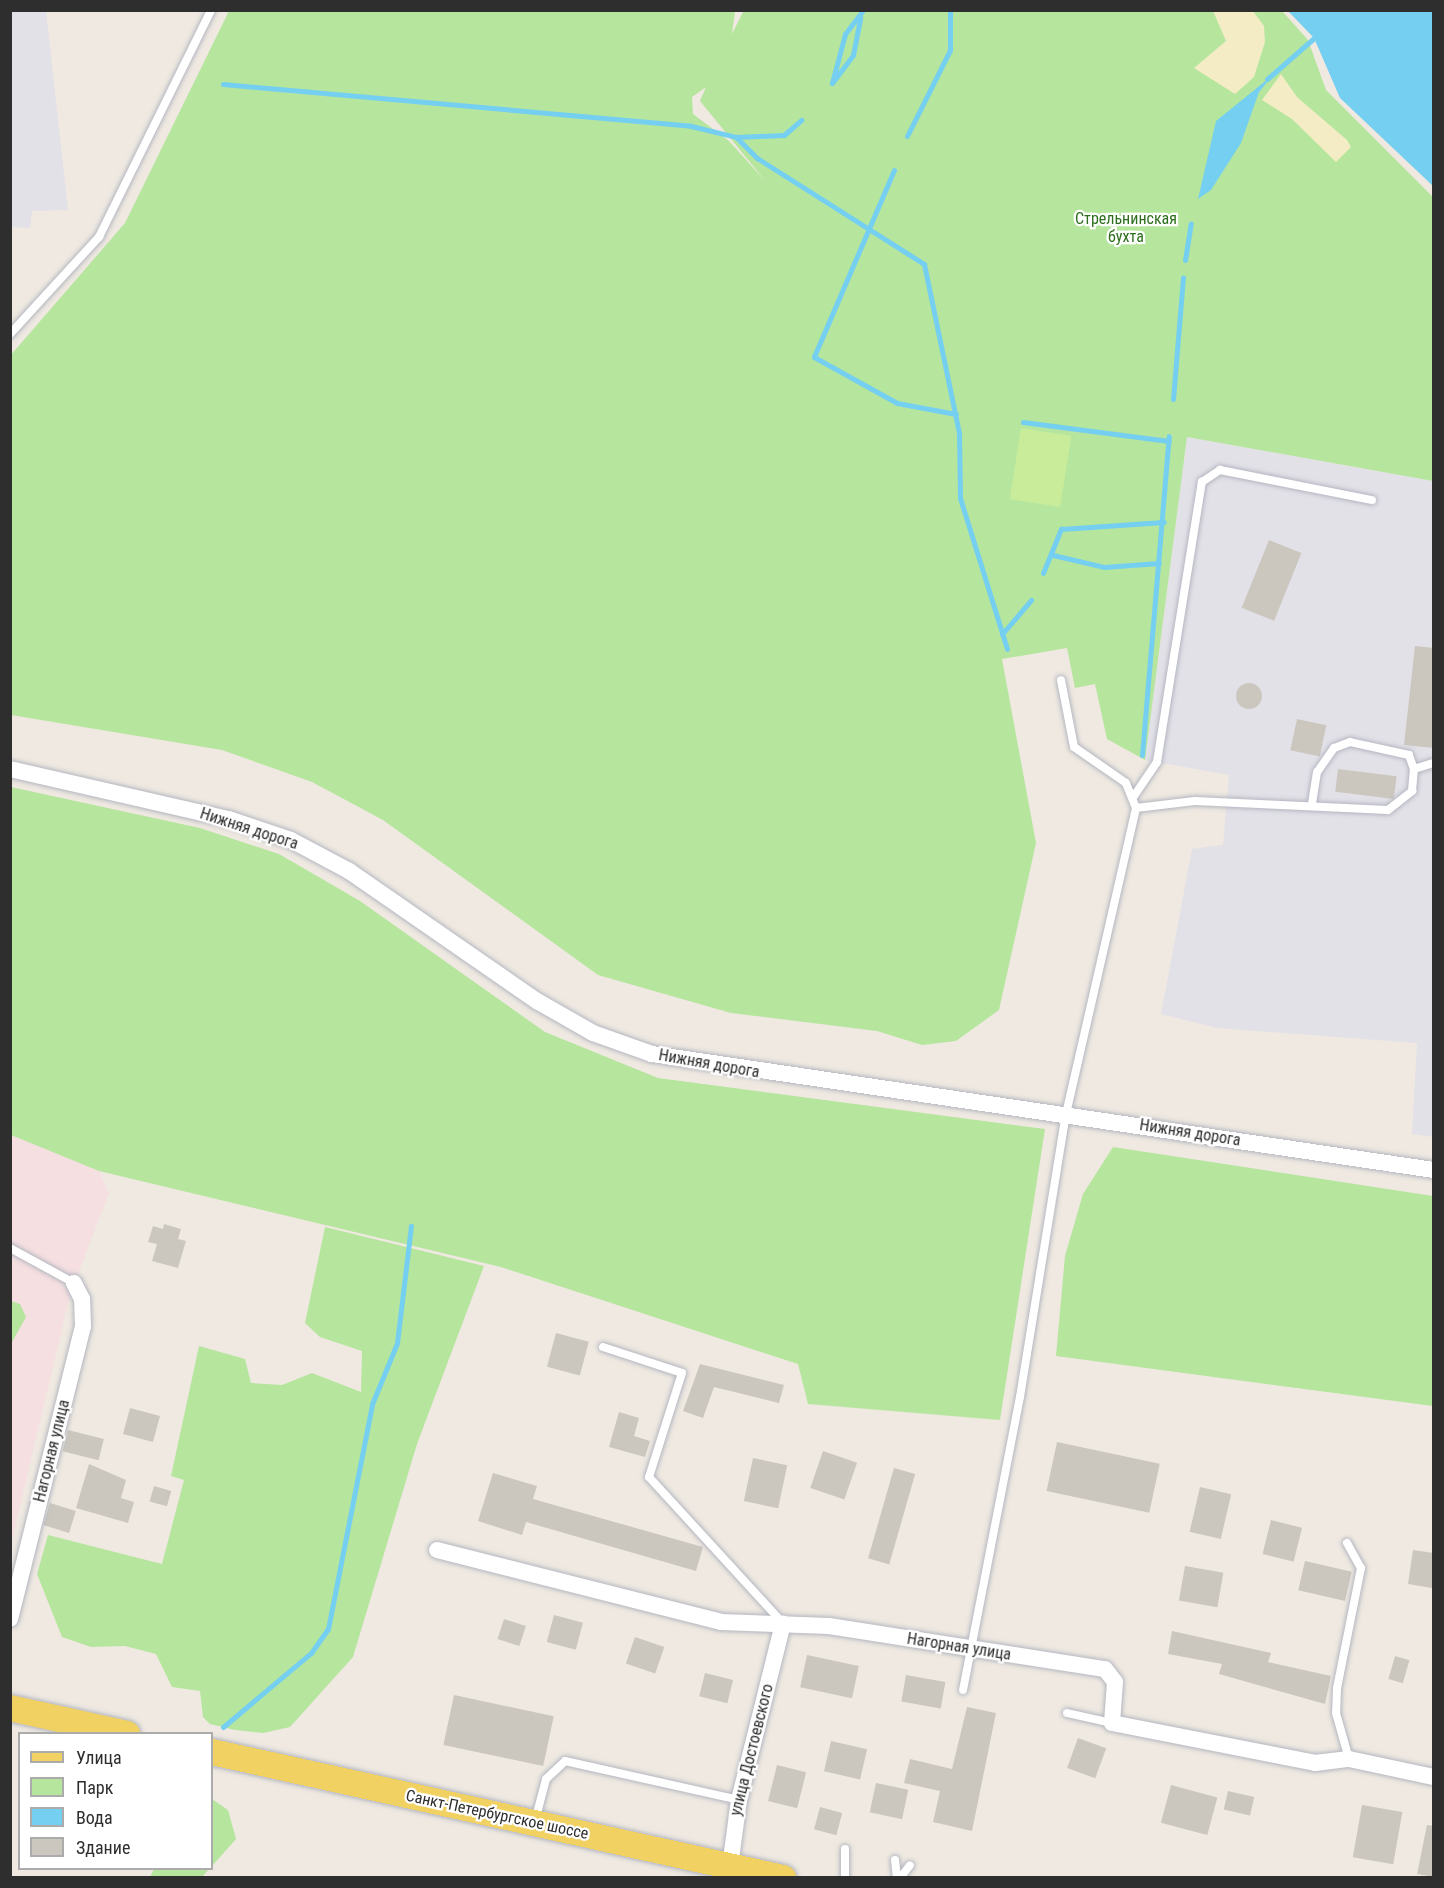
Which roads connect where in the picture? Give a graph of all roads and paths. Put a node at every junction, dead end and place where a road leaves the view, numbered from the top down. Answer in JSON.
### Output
{"nodes":[{"id":1,"x":211,"y":10,"type":"edge"},
{"id":2,"x":10,"y":334,"type":"edge"},
{"id":3,"x":1372,"y":500,"type":"dead end"},
{"id":4,"x":1061,"y":680,"type":"dead end"},
{"id":5,"x":1434,"y":762,"type":"edge"},
{"id":6,"x":10,"y":769,"type":"edge"},
{"id":7,"x":1414,"y":769,"type":"junction"},
{"id":8,"x":1134,"y":796,"type":"junction"},
{"id":9,"x":1312,"y":805,"type":"junction"},
{"id":10,"x":1136,"y":808,"type":"junction"},
{"id":11,"x":1066,"y":1114,"type":"junction"},
{"id":12,"x":1434,"y":1170,"type":"edge"},
{"id":13,"x":10,"y":1248,"type":"edge"},
{"id":14,"x":74,"y":1283,"type":"joint"},
{"id":15,"x":603,"y":1347,"type":"dead end"},
{"id":16,"x":1347,"y":1543,"type":"dead end"},
{"id":17,"x":437,"y":1550,"type":"dead end"},
{"id":18,"x":10,"y":1619,"type":"edge"},
{"id":19,"x":783,"y":1623,"type":"junction"},
{"id":20,"x":973,"y":1650,"type":"junction"},
{"id":21,"x":963,"y":1690,"type":"dead end"},
{"id":22,"x":10,"y":1708,"type":"edge"},
{"id":23,"x":1067,"y":1713,"type":"dead end"},
{"id":24,"x":10,"y":1724,"type":"edge"},
{"id":25,"x":1112,"y":1724,"type":"junction"},
{"id":26,"x":43,"y":1732,"type":"edge"},
{"id":27,"x":119,"y":1732,"type":"edge"},
{"id":28,"x":213,"y":1752,"type":"edge"},
{"id":29,"x":1349,"y":1760,"type":"junction"},
{"id":30,"x":213,"y":1769,"type":"edge"},
{"id":31,"x":1434,"y":1777,"type":"edge"},
{"id":32,"x":739,"y":1800,"type":"junction"},
{"id":33,"x":535,"y":1823,"type":"junction"},
{"id":34,"x":845,"y":1849,"type":"dead end"},
{"id":35,"x":895,"y":1860,"type":"dead end"},
{"id":36,"x":910,"y":1865,"type":"dead end"},
{"id":37,"x":730,"y":1872,"type":"edge"},
{"id":38,"x":704,"y":1878,"type":"edge"},
{"id":39,"x":783,"y":1878,"type":"edge"},
{"id":40,"x":845,"y":1878,"type":"edge"},
{"id":41,"x":899,"y":1878,"type":"edge"}],
"edges":[{"from":1,"to":2,"type":"lane"},
{"from":3,"to":8,"type":"lane"},
{"from":4,"to":8,"type":"lane"},
{"from":5,"to":7,"type":"lane"},
{"from":6,"to":11,"type":"street","name":"Нижняя дорога"},
{"from":7,"to":9,"type":"lane"},
{"from":7,"to":9,"type":"lane"},
{"from":8,"to":10,"type":"lane"},
{"from":9,"to":10,"type":"lane"},
{"from":10,"to":11,"type":"lane"},
{"from":11,"to":12,"type":"street","name":"Нижняя дорога"},
{"from":11,"to":20,"type":"lane"},
{"from":13,"to":14,"type":"lane"},
{"from":14,"to":18,"type":"street","name":"Нагорная улица"},
{"from":15,"to":19,"type":"lane"},
{"from":16,"to":29,"type":"lane"},
{"from":17,"to":19,"type":"street","name":"Нагорная улица"},
{"from":19,"to":20,"type":"street","name":"Нагорная улица"},
{"from":19,"to":32,"type":"street","name":"улица Достоевского"},
{"from":20,"to":21,"type":"lane"},
{"from":20,"to":25,"type":"street","name":"Нагорная улица"},
{"from":22,"to":27,"type":"main road"},
{"from":23,"to":25,"type":"lane"},
{"from":24,"to":26,"type":"main road"},
{"from":25,"to":29,"type":"street"},
{"from":28,"to":33,"type":"main road","name":"Санкт-Петербургское шоссе"},
{"from":29,"to":31,"type":"street"},
{"from":30,"to":38,"type":"main road","name":"Санкт-Петербургское шоссе"},
{"from":32,"to":33,"type":"lane"},
{"from":32,"to":37,"type":"street","name":"улица Достоевского"},
{"from":33,"to":37,"type":"main road","name":"Санкт-Петербургское шоссе"},
{"from":34,"to":40,"type":"lane"},
{"from":35,"to":41,"type":"lane"},
{"from":36,"to":41,"type":"lane"},
{"from":37,"to":39,"type":"main road","name":"Санкт-Петербургское шоссе"}]}
